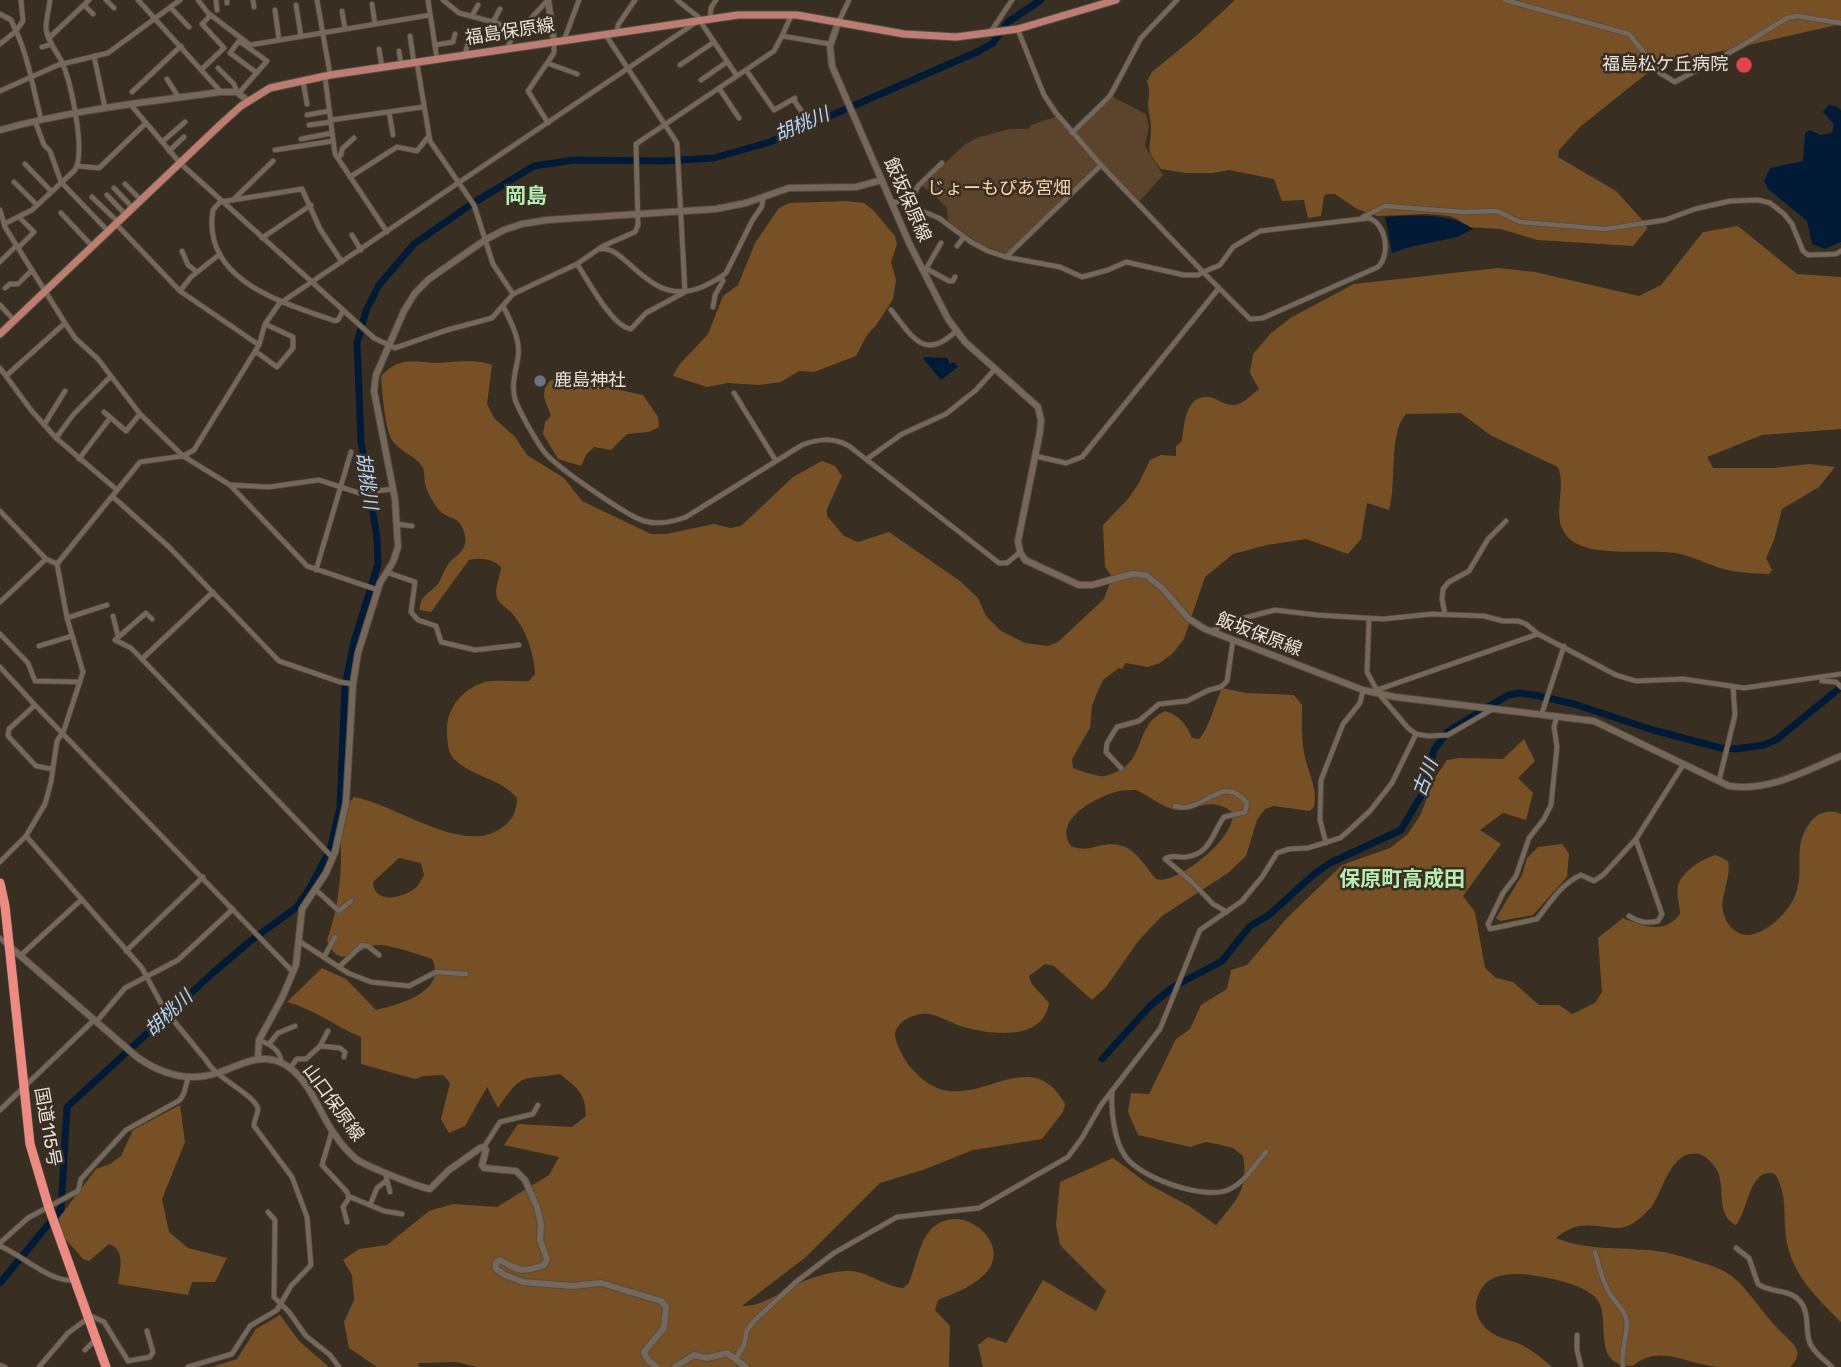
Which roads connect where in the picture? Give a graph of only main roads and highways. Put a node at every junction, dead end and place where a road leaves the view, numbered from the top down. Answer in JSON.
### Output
{"nodes":[{"id":1,"x":548,"y":0,"type":"edge"},
{"id":2,"x":1116,"y":0,"type":"edge"},
{"id":3,"x":838,"y":23,"type":"junction"},
{"id":4,"x":554,"y":41,"type":"junction"},
{"id":5,"x":248,"y":101,"type":"junction"},
{"id":6,"x":0,"y":131,"type":"edge"},
{"id":7,"x":882,"y":180,"type":"junction"},
{"id":8,"x":1,"y":331,"type":"edge"},
{"id":9,"x":1841,"y":756,"type":"edge"},
{"id":10,"x":0,"y":883,"type":"edge"},
{"id":11,"x":9,"y":946,"type":"junction"},
{"id":12,"x":258,"y":1058,"type":"junction"},
{"id":13,"x":106,"y":1367,"type":"edge"},
{"id":14,"x":657,"y":1367,"type":"edge"},
{"id":15,"x":675,"y":1367,"type":"edge"},
{"id":16,"x":746,"y":1367,"type":"edge"}],
"edges":[{"from":1,"to":4,"type":"main road"},
{"from":2,"to":3,"type":"main road","name":"福島保原線"},
{"from":3,"to":4,"type":"main road","name":"福島保原線"},
{"from":3,"to":7,"type":"main road","name":"飯坂保原線"},
{"from":4,"to":5,"type":"main road","name":"福島保原線"},
{"from":5,"to":6,"type":"main road"},
{"from":5,"to":8,"type":"main road","name":"福島保原線"},
{"from":7,"to":9,"type":"main road","name":"飯坂保原線"},
{"from":7,"to":12,"type":"main road"},
{"from":10,"to":11,"type":"highway","name":"国道115号"},
{"from":11,"to":12,"type":"main road"},
{"from":11,"to":13,"type":"highway","name":"国道115号"},
{"from":12,"to":14,"type":"main road","name":"山口保原線"},
{"from":15,"to":16,"type":"main road"}]}
